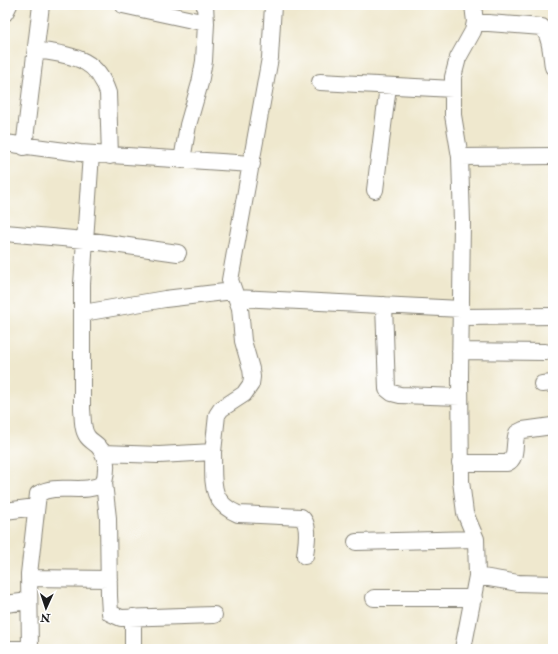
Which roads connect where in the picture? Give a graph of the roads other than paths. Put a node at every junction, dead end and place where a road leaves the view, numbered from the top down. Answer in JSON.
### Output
{"nodes":[{"id":1,"x":9,"y":5,"type":"edge"},
{"id":2,"x":41,"y":5,"type":"edge"},
{"id":3,"x":123,"y":5,"type":"edge"},
{"id":4,"x":206,"y":5,"type":"edge"},
{"id":5,"x":273,"y":5,"type":"edge"},
{"id":6,"x":473,"y":5,"type":"edge"},
{"id":7,"x":5,"y":12,"type":"edge"},
{"id":8,"x":475,"y":22,"type":"junction"},
{"id":9,"x":206,"y":23,"type":"junction"},
{"id":10,"x":37,"y":50,"type":"junction"},
{"id":11,"x":553,"y":67,"type":"edge"},
{"id":12,"x":320,"y":82,"type":"dead end"},
{"id":13,"x":388,"y":86,"type":"junction"},
{"id":14,"x":453,"y":89,"type":"junction"},
{"id":15,"x":5,"y":143,"type":"edge"},
{"id":16,"x":24,"y":147,"type":"junction"},
{"id":17,"x":91,"y":154,"type":"junction"},
{"id":18,"x":110,"y":156,"type":"junction"},
{"id":19,"x":553,"y":156,"type":"edge"},
{"id":20,"x":460,"y":157,"type":"junction"},
{"id":21,"x":182,"y":160,"type":"junction"},
{"id":22,"x":252,"y":164,"type":"junction"},
{"id":23,"x":375,"y":190,"type":"dead end"},
{"id":24,"x":5,"y":233,"type":"edge"},
{"id":25,"x":85,"y":240,"type":"junction"},
{"id":26,"x":178,"y":253,"type":"dead end"},
{"id":27,"x":235,"y":294,"type":"junction"},
{"id":28,"x":384,"y":305,"type":"junction"},
{"id":29,"x":82,"y":313,"type":"junction"},
{"id":30,"x":461,"y":313,"type":"junction"},
{"id":31,"x":553,"y":316,"type":"edge"},
{"id":32,"x":460,"y":351,"type":"junction"},
{"id":33,"x":545,"y":352,"type":"dead end"},
{"id":34,"x":460,"y":397,"type":"junction"},
{"id":35,"x":552,"y":426,"type":"edge"},
{"id":36,"x":213,"y":452,"type":"junction"},
{"id":37,"x":103,"y":453,"type":"junction"},
{"id":38,"x":460,"y":463,"type":"junction"},
{"id":39,"x":104,"y":483,"type":"junction"},
{"id":40,"x":36,"y":507,"type":"junction"},
{"id":41,"x":5,"y":511,"type":"edge"},
{"id":42,"x":476,"y":539,"type":"junction"},
{"id":43,"x":356,"y":542,"type":"dead end"},
{"id":44,"x":305,"y":556,"type":"dead end"},
{"id":45,"x":477,"y":576,"type":"junction"},
{"id":46,"x":29,"y":578,"type":"junction"},
{"id":47,"x":108,"y":579,"type":"junction"},
{"id":48,"x":553,"y":584,"type":"edge"},
{"id":49,"x":374,"y":598,"type":"dead end"},
{"id":50,"x":474,"y":598,"type":"junction"},
{"id":51,"x":29,"y":601,"type":"junction"},
{"id":52,"x":5,"y":604,"type":"edge"},
{"id":53,"x":214,"y":615,"type":"dead end"},
{"id":54,"x":133,"y":618,"type":"junction"},
{"id":55,"x":461,"y":648,"type":"edge"},
{"id":56,"x":5,"y":649,"type":"edge"},
{"id":57,"x":30,"y":649,"type":"edge"},
{"id":58,"x":133,"y":649,"type":"edge"}],
"edges":[{"from":1,"to":7,"type":"street"},
{"from":2,"to":10,"type":"street"},
{"from":3,"to":9,"type":"street"},
{"from":4,"to":9,"type":"street"},
{"from":5,"to":22,"type":"street"},
{"from":6,"to":8,"type":"street"},
{"from":8,"to":11,"type":"street"},
{"from":8,"to":14,"type":"street"},
{"from":9,"to":21,"type":"street"},
{"from":10,"to":16,"type":"street"},
{"from":10,"to":18,"type":"street"},
{"from":12,"to":13,"type":"street"},
{"from":13,"to":14,"type":"street"},
{"from":13,"to":23,"type":"street"},
{"from":14,"to":20,"type":"street"},
{"from":15,"to":16,"type":"street"},
{"from":16,"to":17,"type":"street"},
{"from":17,"to":18,"type":"street"},
{"from":17,"to":25,"type":"street"},
{"from":18,"to":21,"type":"street"},
{"from":19,"to":20,"type":"street"},
{"from":20,"to":30,"type":"street"},
{"from":21,"to":22,"type":"street"},
{"from":22,"to":27,"type":"street"},
{"from":24,"to":25,"type":"street"},
{"from":25,"to":26,"type":"street"},
{"from":25,"to":29,"type":"street"},
{"from":27,"to":28,"type":"street"},
{"from":27,"to":29,"type":"street"},
{"from":27,"to":36,"type":"street"},
{"from":28,"to":30,"type":"street"},
{"from":28,"to":34,"type":"street"},
{"from":29,"to":37,"type":"street"},
{"from":30,"to":31,"type":"street"},
{"from":30,"to":32,"type":"street"},
{"from":32,"to":33,"type":"street"},
{"from":32,"to":34,"type":"street"},
{"from":34,"to":38,"type":"street"},
{"from":35,"to":38,"type":"street"},
{"from":36,"to":37,"type":"street"},
{"from":36,"to":44,"type":"street"},
{"from":37,"to":39,"type":"street"},
{"from":38,"to":42,"type":"street"},
{"from":39,"to":40,"type":"street"},
{"from":39,"to":47,"type":"street"},
{"from":40,"to":41,"type":"street"},
{"from":40,"to":46,"type":"street"},
{"from":42,"to":43,"type":"street"},
{"from":42,"to":45,"type":"street"},
{"from":45,"to":48,"type":"street"},
{"from":45,"to":50,"type":"street"},
{"from":46,"to":47,"type":"street"},
{"from":46,"to":51,"type":"street"},
{"from":47,"to":54,"type":"street"},
{"from":49,"to":50,"type":"street"},
{"from":50,"to":55,"type":"street"},
{"from":51,"to":52,"type":"street"},
{"from":51,"to":57,"type":"street"},
{"from":53,"to":54,"type":"street"},
{"from":54,"to":58,"type":"street"},
{"from":56,"to":57,"type":"street"}]}
